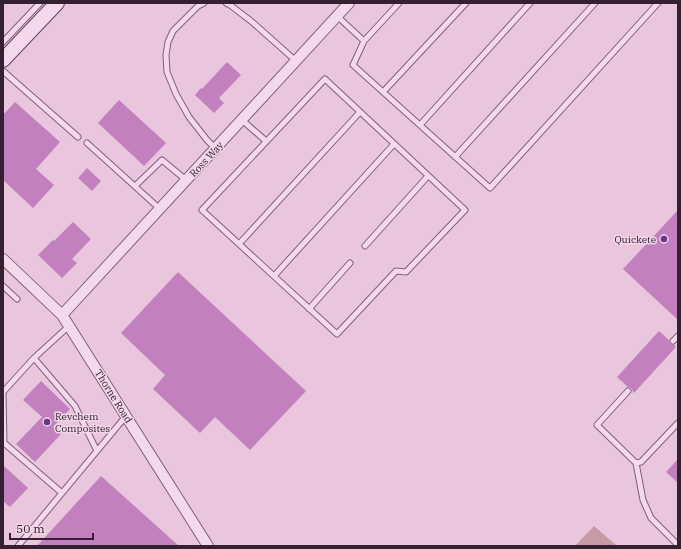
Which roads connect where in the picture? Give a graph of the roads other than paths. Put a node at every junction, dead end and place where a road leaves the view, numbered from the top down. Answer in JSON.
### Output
{"nodes":[{"id":1,"x":40,"y":3,"type":"edge"},
{"id":2,"x":57,"y":3,"type":"edge"},
{"id":3,"x":204,"y":3,"type":"edge"},
{"id":4,"x":226,"y":3,"type":"edge"},
{"id":5,"x":349,"y":3,"type":"edge"},
{"id":6,"x":399,"y":3,"type":"edge"},
{"id":7,"x":466,"y":3,"type":"edge"},
{"id":8,"x":530,"y":3,"type":"edge"},
{"id":9,"x":595,"y":3,"type":"edge"},
{"id":10,"x":658,"y":3,"type":"edge"},
{"id":11,"x":337,"y":16,"type":"junction"},
{"id":12,"x":364,"y":41,"type":"junction"},
{"id":13,"x":3,"y":42,"type":"edge"},
{"id":14,"x":3,"y":60,"type":"edge"},
{"id":15,"x":296,"y":61,"type":"junction"},
{"id":16,"x":3,"y":71,"type":"edge"},
{"id":17,"x":383,"y":92,"type":"junction"},
{"id":18,"x":360,"y":112,"type":"junction"},
{"id":19,"x":242,"y":120,"type":"junction"},
{"id":20,"x":420,"y":125,"type":"junction"},
{"id":21,"x":78,"y":136,"type":"dead end"},
{"id":22,"x":266,"y":141,"type":"junction"},
{"id":23,"x":86,"y":143,"type":"dead end"},
{"id":24,"x":394,"y":144,"type":"junction"},
{"id":25,"x":216,"y":148,"type":"junction"},
{"id":26,"x":455,"y":157,"type":"junction"},
{"id":27,"x":428,"y":176,"type":"junction"},
{"id":28,"x":186,"y":180,"type":"junction"},
{"id":29,"x":135,"y":186,"type":"junction"},
{"id":30,"x":160,"y":208,"type":"junction"},
{"id":31,"x":239,"y":244,"type":"junction"},
{"id":32,"x":365,"y":246,"type":"dead end"},
{"id":33,"x":3,"y":260,"type":"edge"},
{"id":34,"x":350,"y":263,"type":"dead end"},
{"id":35,"x":274,"y":276,"type":"junction"},
{"id":36,"x":3,"y":286,"type":"edge"},
{"id":37,"x":17,"y":298,"type":"dead end"},
{"id":38,"x":309,"y":308,"type":"junction"},
{"id":39,"x":62,"y":315,"type":"junction"},
{"id":40,"x":69,"y":326,"type":"junction"},
{"id":41,"x":678,"y":336,"type":"edge"},
{"id":42,"x":673,"y":341,"type":"dead end"},
{"id":43,"x":34,"y":358,"type":"junction"},
{"id":44,"x":628,"y":391,"type":"dead end"},
{"id":45,"x":3,"y":392,"type":"edge"},
{"id":46,"x":126,"y":416,"type":"junction"},
{"id":47,"x":678,"y":423,"type":"edge"},
{"id":48,"x":98,"y":452,"type":"junction"},
{"id":49,"x":636,"y":463,"type":"junction"},
{"id":50,"x":62,"y":493,"type":"junction"},
{"id":51,"x":678,"y":545,"type":"edge"},
{"id":52,"x":18,"y":546,"type":"edge"},
{"id":53,"x":208,"y":546,"type":"edge"}],
"edges":[{"from":1,"to":13,"type":"lane"},
{"from":2,"to":14,"type":"street"},
{"from":3,"to":25,"type":"lane"},
{"from":4,"to":15,"type":"lane"},
{"from":5,"to":11,"type":"street","name":"Ross Way"},
{"from":6,"to":12,"type":"lane"},
{"from":7,"to":17,"type":"lane"},
{"from":8,"to":20,"type":"lane"},
{"from":9,"to":26,"type":"lane"},
{"from":10,"to":26,"type":"lane"},
{"from":11,"to":12,"type":"lane"},
{"from":11,"to":15,"type":"street","name":"Ross Way"},
{"from":12,"to":17,"type":"lane"},
{"from":15,"to":19,"type":"street","name":"Ross Way"},
{"from":16,"to":21,"type":"lane"},
{"from":17,"to":20,"type":"lane"},
{"from":18,"to":22,"type":"lane"},
{"from":18,"to":24,"type":"lane"},
{"from":18,"to":31,"type":"lane"},
{"from":19,"to":22,"type":"lane"},
{"from":19,"to":25,"type":"street","name":"Ross Way"},
{"from":20,"to":26,"type":"lane"},
{"from":22,"to":31,"type":"lane"},
{"from":23,"to":29,"type":"lane"},
{"from":24,"to":27,"type":"lane"},
{"from":24,"to":35,"type":"lane"},
{"from":25,"to":28,"type":"street","name":"Ross Way"},
{"from":27,"to":32,"type":"lane"},
{"from":27,"to":38,"type":"lane"},
{"from":28,"to":29,"type":"lane"},
{"from":28,"to":30,"type":"street","name":"Ross Way"},
{"from":29,"to":30,"type":"lane"},
{"from":30,"to":39,"type":"street","name":"Ross Way"},
{"from":31,"to":35,"type":"lane"},
{"from":33,"to":39,"type":"street","name":"Thorne Road"},
{"from":34,"to":38,"type":"lane"},
{"from":35,"to":38,"type":"lane"},
{"from":36,"to":37,"type":"lane"},
{"from":39,"to":40,"type":"street","name":"Thorne Road"},
{"from":40,"to":43,"type":"lane"},
{"from":40,"to":46,"type":"street","name":"Thorne Road"},
{"from":41,"to":42,"type":"lane"},
{"from":43,"to":45,"type":"lane"},
{"from":43,"to":48,"type":"lane"},
{"from":44,"to":49,"type":"lane"},
{"from":45,"to":50,"type":"lane"},
{"from":46,"to":48,"type":"lane"},
{"from":46,"to":53,"type":"street","name":"Thorne Road"},
{"from":47,"to":49,"type":"lane"},
{"from":48,"to":50,"type":"lane"},
{"from":49,"to":51,"type":"lane"},
{"from":50,"to":52,"type":"lane"}]}
